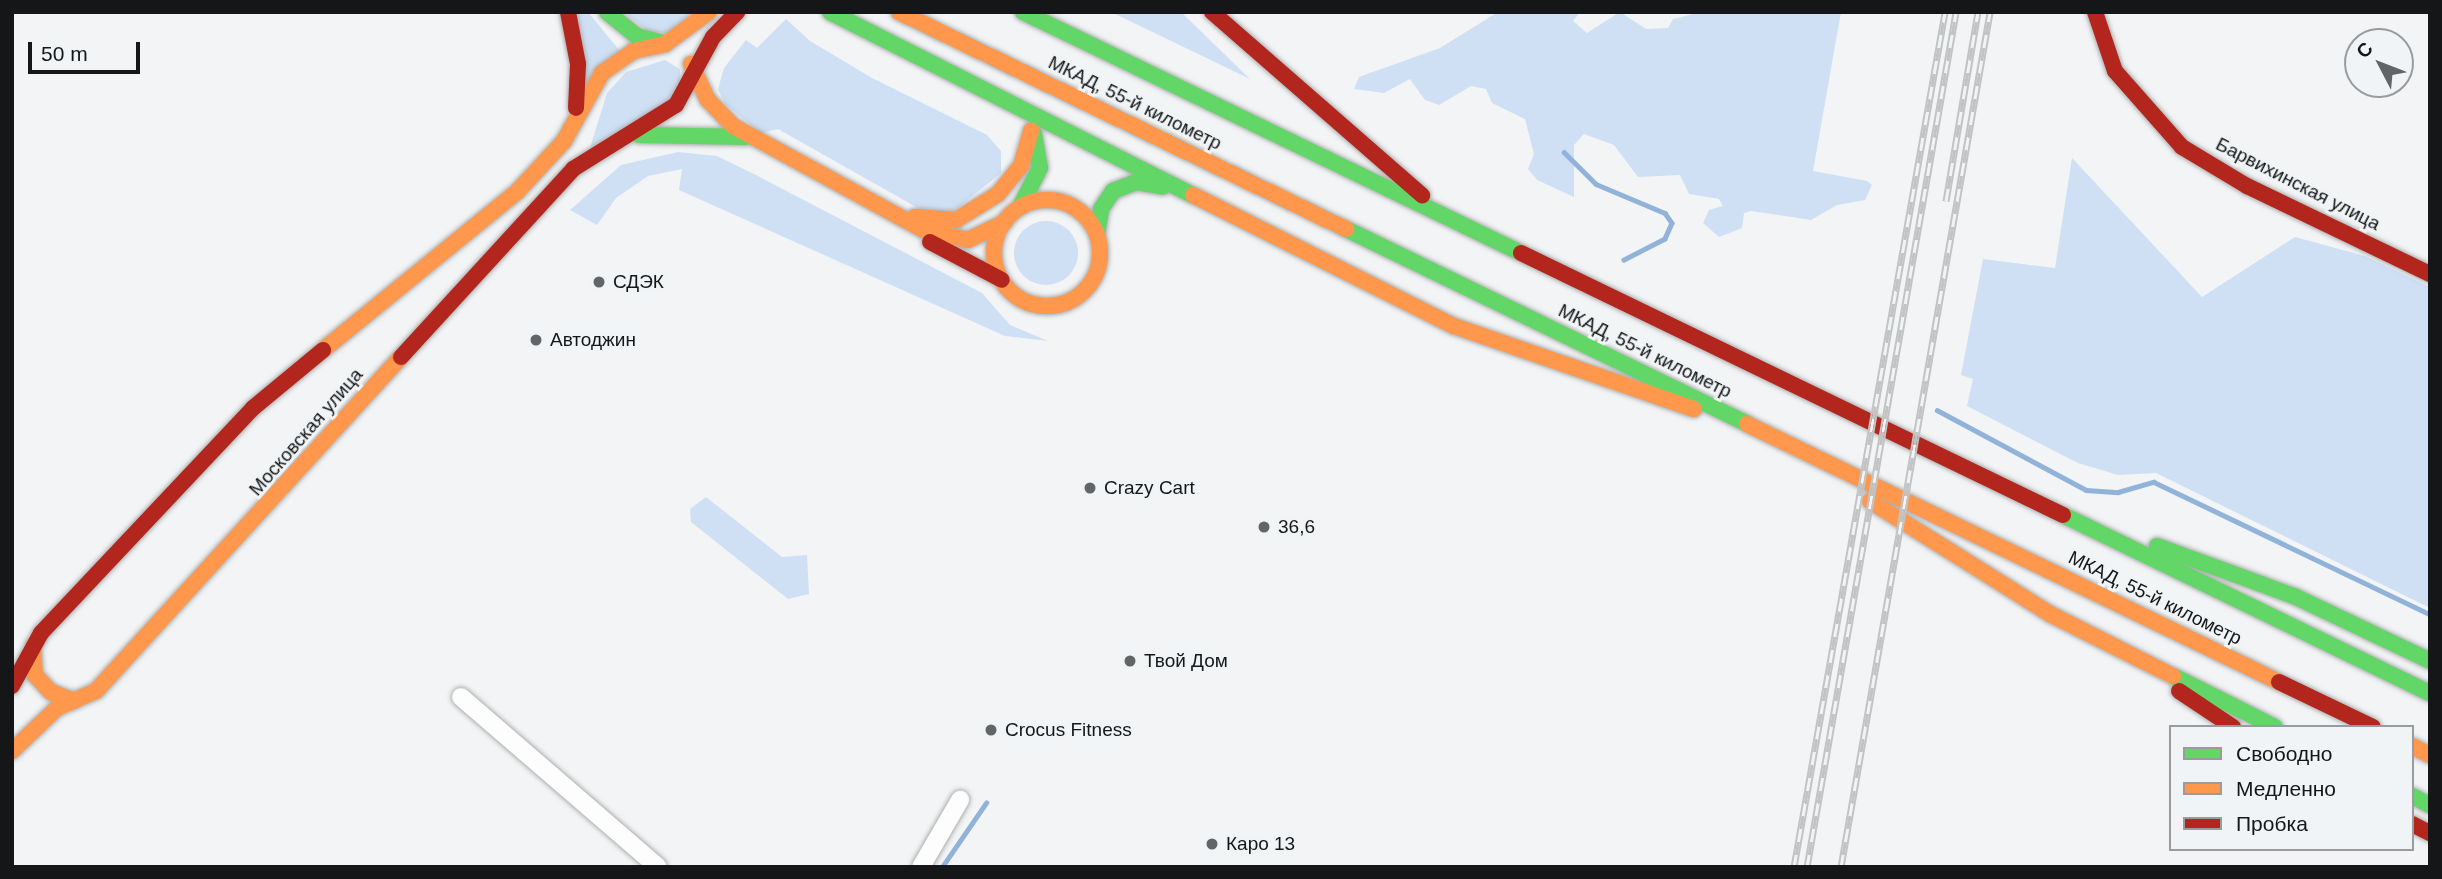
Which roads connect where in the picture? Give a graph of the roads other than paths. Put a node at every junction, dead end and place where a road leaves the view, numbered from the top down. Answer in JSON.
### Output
{"nodes":[{"id":1,"x":568,"y":12,"type":"edge"},
{"id":2,"x":607,"y":12,"type":"edge"},
{"id":3,"x":709,"y":12,"type":"edge"},
{"id":4,"x":830,"y":12,"type":"edge"},
{"id":5,"x":899,"y":12,"type":"edge"},
{"id":6,"x":1023,"y":12,"type":"edge"},
{"id":7,"x":1212,"y":12,"type":"edge"},
{"id":8,"x":2095,"y":12,"type":"edge"},
{"id":9,"x":734,"y":16,"type":"edge"},
{"id":10,"x":665,"y":44,"type":"junction"},
{"id":11,"x":695,"y":73,"type":"junction"},
{"id":12,"x":973,"y":82,"type":"junction"},
{"id":13,"x":575,"y":118,"type":"junction"},
{"id":14,"x":1031,"y":130,"type":"junction"},
{"id":15,"x":628,"y":135,"type":"junction"},
{"id":16,"x":750,"y":138,"type":"junction"},
{"id":17,"x":591,"y":155,"type":"junction"},
{"id":18,"x":1196,"y":197,"type":"junction"},
{"id":19,"x":1020,"y":207,"type":"junction"},
{"id":20,"x":885,"y":208,"type":"junction"},
{"id":21,"x":1004,"y":222,"type":"junction"},
{"id":22,"x":1097,"y":235,"type":"junction"},
{"id":23,"x":1495,"y":244,"type":"junction"},
{"id":24,"x":2430,"y":274,"type":"edge"},
{"id":25,"x":1002,"y":281,"type":"junction"},
{"id":26,"x":1749,"y":425,"type":"junction"},
{"id":27,"x":1785,"y":442,"type":"junction"},
{"id":28,"x":2068,"y":521,"type":"junction"},
{"id":29,"x":33,"y":645,"type":"junction"},
{"id":30,"x":2134,"y":658,"type":"junction"},
{"id":31,"x":2430,"y":661,"type":"edge"},
{"id":32,"x":12,"y":686,"type":"edge"},
{"id":33,"x":2430,"y":693,"type":"edge"},
{"id":34,"x":461,"y":697,"type":"dead end"},
{"id":35,"x":74,"y":701,"type":"junction"},
{"id":36,"x":2230,"y":725,"type":"edge"},
{"id":37,"x":2271,"y":725,"type":"edge"},
{"id":38,"x":2368,"y":725,"type":"edge"},
{"id":39,"x":2414,"y":747,"type":"edge"},
{"id":40,"x":12,"y":751,"type":"edge"},
{"id":41,"x":2430,"y":755,"type":"edge"},
{"id":42,"x":2414,"y":797,"type":"edge"},
{"id":43,"x":960,"y":800,"type":"dead end"},
{"id":44,"x":2430,"y":805,"type":"edge"},
{"id":45,"x":2414,"y":825,"type":"edge"},
{"id":46,"x":2430,"y":833,"type":"edge"},
{"id":47,"x":658,"y":867,"type":"edge"},
{"id":48,"x":921,"y":867,"type":"edge"}],
"edges":[{"from":1,"to":13,"type":"main road"},
{"from":2,"to":10,"type":"main road"},
{"from":3,"to":10,"type":"main road","name":"Московская улица"},
{"from":4,"to":12,"type":"main road"},
{"from":5,"to":26,"type":"main road","name":"МКАД, 55-й километр"},
{"from":6,"to":23,"type":"main road","name":"МКАД, 55-й километр"},
{"from":7,"to":23,"type":"main road"},
{"from":8,"to":24,"type":"main road","name":"Барвихинская улица"},
{"from":9,"to":11,"type":"main road","name":"Московская улица"},
{"from":10,"to":11,"type":"main road"},
{"from":10,"to":13,"type":"main road","name":"Московская улица"},
{"from":11,"to":15,"type":"main road","name":"Московская улица"},
{"from":11,"to":16,"type":"main road"},
{"from":12,"to":14,"type":"main road"},
{"from":12,"to":18,"type":"main road"},
{"from":13,"to":17,"type":"main road"},
{"from":13,"to":29,"type":"main road","name":"Московская улица"},
{"from":14,"to":19,"type":"main road"},
{"from":14,"to":20,"type":"main road"},
{"from":15,"to":16,"type":"main road"},
{"from":15,"to":17,"type":"main road","name":"Московская улица"},
{"from":16,"to":20,"type":"main road"},
{"from":17,"to":35,"type":"main road","name":"Московская улица"},
{"from":18,"to":22,"type":"main road"},
{"from":18,"to":26,"type":"main road"},
{"from":19,"to":21,"type":"main road"},
{"from":19,"to":22,"type":"main road"},
{"from":20,"to":21,"type":"main road"},
{"from":20,"to":25,"type":"main road"},
{"from":21,"to":25,"type":"main road"},
{"from":22,"to":25,"type":"main road"},
{"from":23,"to":28,"type":"main road","name":"МКАД, 55-й километр"},
{"from":26,"to":27,"type":"main road","name":"МКАД, 55-й километр"},
{"from":27,"to":30,"type":"main road"},
{"from":27,"to":38,"type":"main road","name":"МКАД, 55-й километр"},
{"from":28,"to":31,"type":"main road"},
{"from":28,"to":33,"type":"main road","name":"МКАД, 55-й километр"},
{"from":29,"to":32,"type":"main road","name":"Московская улица"},
{"from":29,"to":35,"type":"main road"},
{"from":30,"to":36,"type":"main road"},
{"from":30,"to":37,"type":"main road"},
{"from":34,"to":47,"type":"street"},
{"from":35,"to":40,"type":"main road","name":"Московская улица"},
{"from":39,"to":41,"type":"main road"},
{"from":42,"to":44,"type":"main road"},
{"from":43,"to":48,"type":"street"},
{"from":45,"to":46,"type":"main road"}]}
